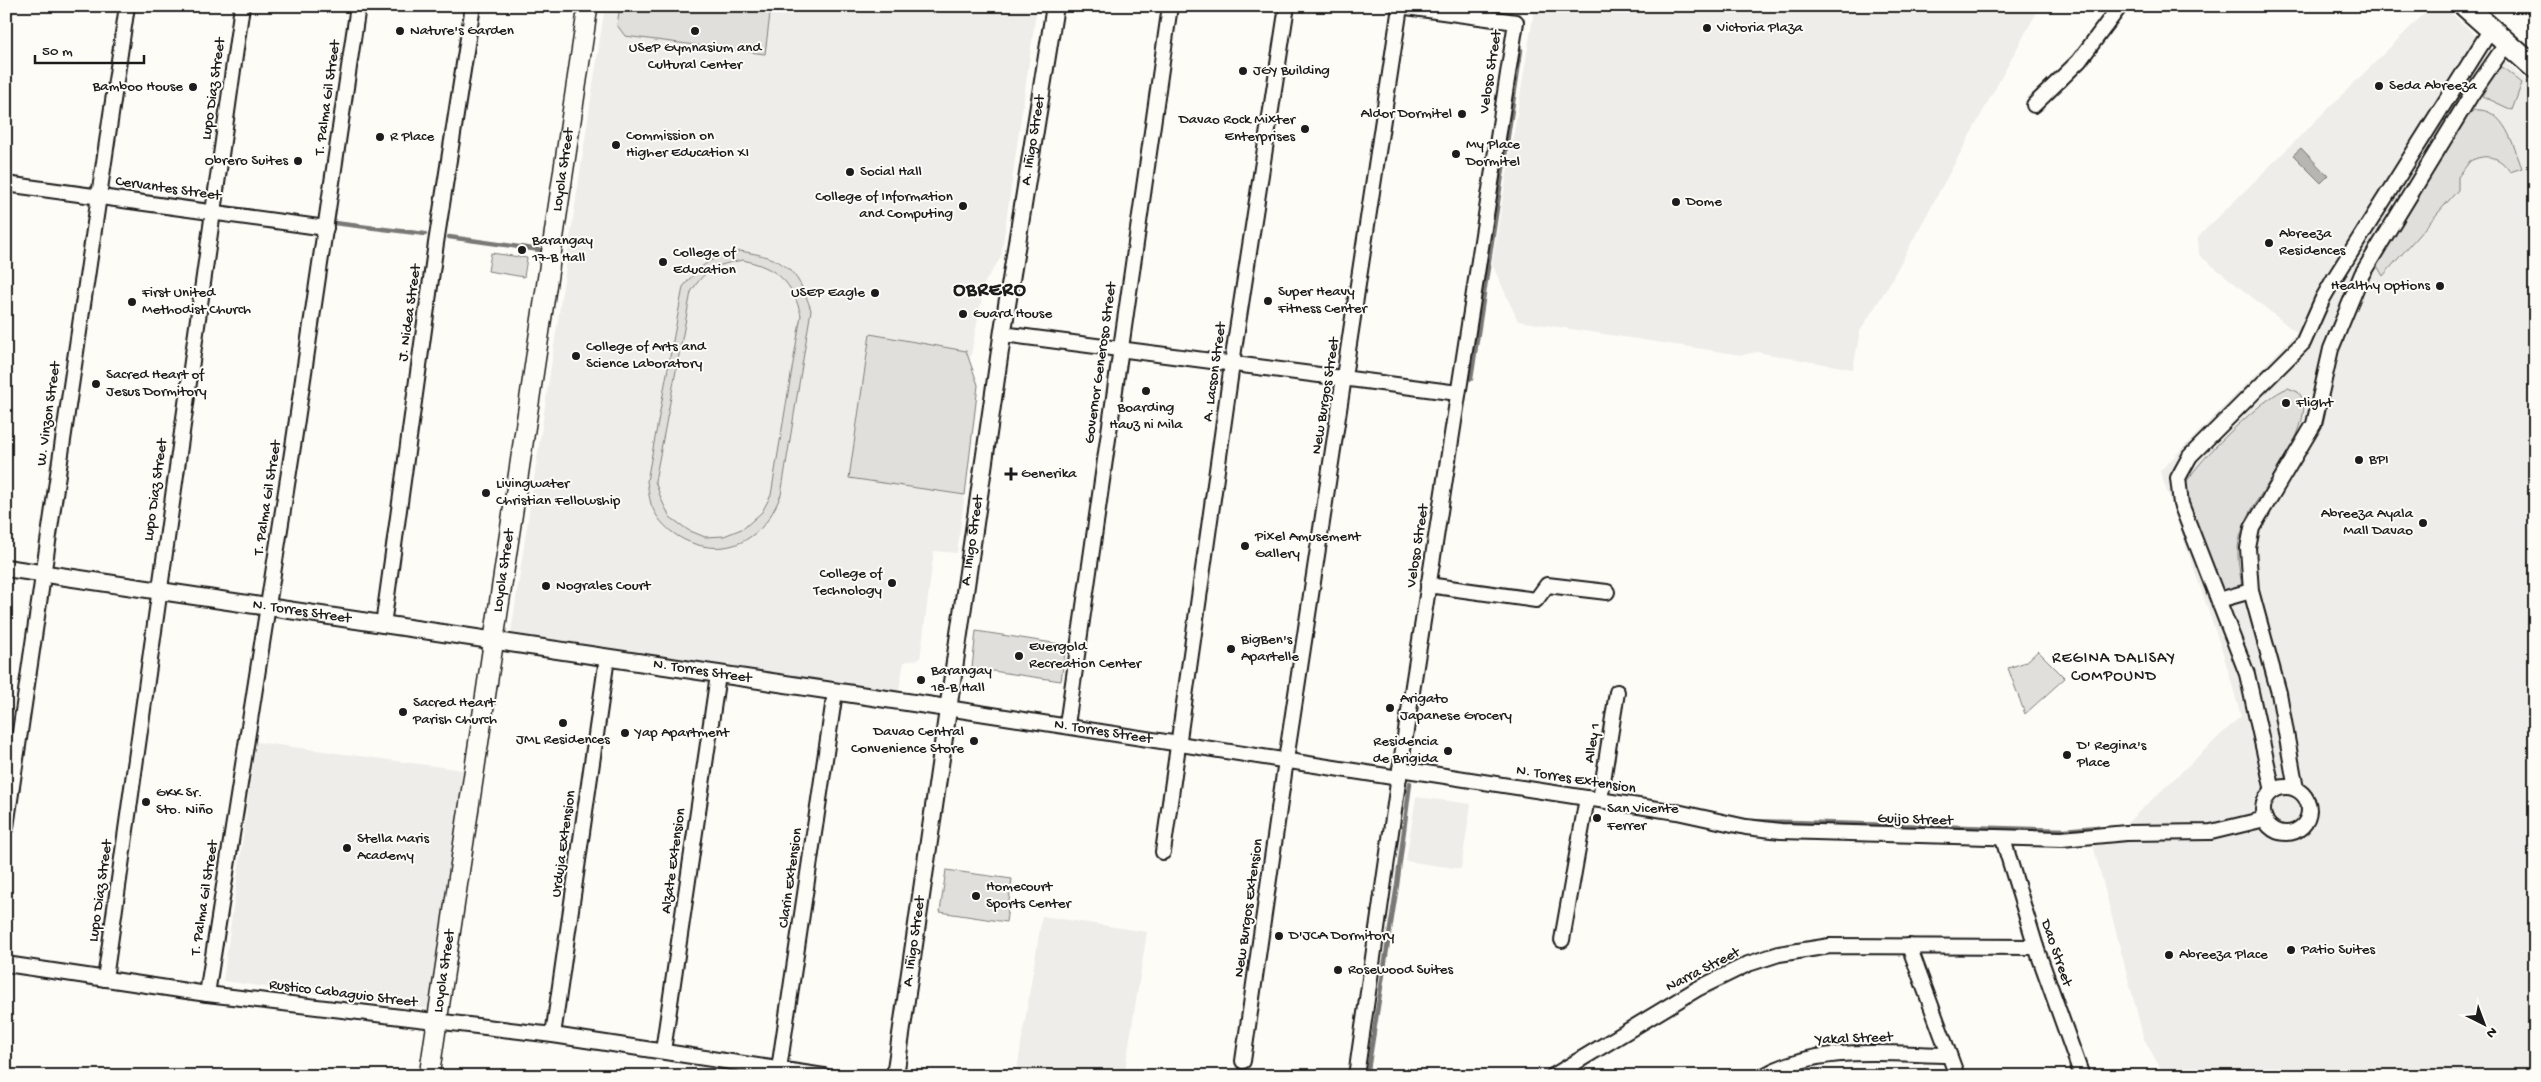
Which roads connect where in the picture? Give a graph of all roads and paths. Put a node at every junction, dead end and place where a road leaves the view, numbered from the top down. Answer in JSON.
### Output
{"nodes":[{"id":1,"x":127,"y":6,"type":"edge"},
{"id":2,"x":242,"y":6,"type":"edge"},
{"id":3,"x":358,"y":6,"type":"edge"},
{"id":4,"x":474,"y":6,"type":"edge"},
{"id":5,"x":588,"y":6,"type":"edge"},
{"id":6,"x":1055,"y":6,"type":"edge"},
{"id":7,"x":1170,"y":6,"type":"edge"},
{"id":8,"x":1287,"y":6,"type":"edge"},
{"id":9,"x":1399,"y":6,"type":"edge"},
{"id":10,"x":2120,"y":6,"type":"edge"},
{"id":11,"x":2465,"y":6,"type":"edge"},
{"id":12,"x":2491,"y":29,"type":"junction"},
{"id":13,"x":2506,"y":44,"type":"junction"},
{"id":14,"x":2535,"y":68,"type":"edge"},
{"id":15,"x":2034,"y":105,"type":"dead end"},
{"id":16,"x":6,"y":184,"type":"edge"},
{"id":17,"x":98,"y":196,"type":"junction"},
{"id":18,"x":212,"y":212,"type":"junction"},
{"id":19,"x":326,"y":228,"type":"junction"},
{"id":20,"x":1003,"y":334,"type":"junction"},
{"id":21,"x":1120,"y":348,"type":"junction"},
{"id":22,"x":1232,"y":363,"type":"junction"},
{"id":23,"x":1345,"y":378,"type":"junction"},
{"id":24,"x":1458,"y":393,"type":"junction"},
{"id":25,"x":6,"y":568,"type":"edge"},
{"id":26,"x":42,"y":573,"type":"junction"},
{"id":27,"x":1428,"y":585,"type":"junction"},
{"id":28,"x":2251,"y":591,"type":"junction"},
{"id":29,"x":158,"y":592,"type":"junction"},
{"id":30,"x":1607,"y":592,"type":"dead end"},
{"id":31,"x":2219,"y":600,"type":"junction"},
{"id":32,"x":268,"y":606,"type":"junction"},
{"id":33,"x":382,"y":625,"type":"junction"},
{"id":34,"x":494,"y":641,"type":"junction"},
{"id":35,"x":607,"y":658,"type":"junction"},
{"id":36,"x":718,"y":675,"type":"junction"},
{"id":37,"x":835,"y":692,"type":"junction"},
{"id":38,"x":1617,"y":692,"type":"dead end"},
{"id":39,"x":947,"y":708,"type":"junction"},
{"id":40,"x":1067,"y":725,"type":"junction"},
{"id":41,"x":1178,"y":742,"type":"junction"},
{"id":42,"x":1286,"y":760,"type":"junction"},
{"id":43,"x":1399,"y":773,"type":"junction"},
{"id":44,"x":2296,"y":789,"type":"junction"},
{"id":45,"x":2273,"y":791,"type":"junction"},
{"id":46,"x":1593,"y":799,"type":"junction"},
{"id":47,"x":2265,"y":819,"type":"junction"},
{"id":48,"x":6,"y":827,"type":"edge"},
{"id":49,"x":1746,"y":827,"type":"joint"},
{"id":50,"x":2003,"y":839,"type":"junction"},
{"id":51,"x":1163,"y":852,"type":"dead end"},
{"id":52,"x":1562,"y":940,"type":"dead end"},
{"id":53,"x":1909,"y":946,"type":"junction"},
{"id":54,"x":2036,"y":948,"type":"junction"},
{"id":55,"x":6,"y":964,"type":"edge"},
{"id":56,"x":105,"y":979,"type":"junction"},
{"id":57,"x":207,"y":994,"type":"junction"},
{"id":58,"x":437,"y":1021,"type":"junction"},
{"id":59,"x":553,"y":1035,"type":"junction"},
{"id":60,"x":663,"y":1051,"type":"junction"},
{"id":61,"x":1949,"y":1055,"type":"junction"},
{"id":62,"x":1243,"y":1061,"type":"dead end"},
{"id":63,"x":779,"y":1069,"type":"junction"},
{"id":64,"x":429,"y":1076,"type":"edge"},
{"id":65,"x":824,"y":1076,"type":"edge"},
{"id":66,"x":895,"y":1076,"type":"edge"},
{"id":67,"x":1356,"y":1076,"type":"edge"},
{"id":68,"x":1552,"y":1076,"type":"edge"},
{"id":69,"x":1763,"y":1076,"type":"edge"},
{"id":70,"x":1957,"y":1076,"type":"edge"},
{"id":71,"x":2082,"y":1076,"type":"edge"}],
"edges":[{"from":1,"to":17,"type":"street","name":"W. Vinzon Street"},
{"from":2,"to":18,"type":"street","name":"Lupo Diaz Street"},
{"from":3,"to":19,"type":"street","name":"T. Palma Gil Street"},
{"from":4,"to":33,"type":"street","name":"J. Nidea Street"},
{"from":5,"to":34,"type":"main road","name":"Loyola Street"},
{"from":6,"to":20,"type":"street","name":"A. Iñigo Street"},
{"from":7,"to":21,"type":"street","name":"Governor Generoso Street"},
{"from":8,"to":22,"type":"street","name":"A. Lacson Street"},
{"from":9,"to":23,"type":"street","name":"New Burgos Street"},
{"from":9,"to":24,"type":"street","name":"Veloso Street"},
{"from":10,"to":15,"type":"street"},
{"from":11,"to":12,"type":"main road"},
{"from":12,"to":13,"type":"main road"},
{"from":12,"to":31,"type":"street"},
{"from":13,"to":14,"type":"main road"},
{"from":13,"to":28,"type":"street"},
{"from":16,"to":17,"type":"street","name":"Cervantes Street"},
{"from":17,"to":18,"type":"street","name":"Cervantes Street"},
{"from":17,"to":26,"type":"street","name":"W. Vinzon Street"},
{"from":18,"to":19,"type":"street","name":"Cervantes Street"},
{"from":18,"to":29,"type":"street","name":"Lupo Diaz Street"},
{"from":19,"to":32,"type":"street","name":"T. Palma Gil Street"},
{"from":20,"to":21,"type":"street"},
{"from":20,"to":39,"type":"street","name":"A. Iñigo Street"},
{"from":21,"to":22,"type":"street"},
{"from":21,"to":40,"type":"street","name":"Governor Generoso Street"},
{"from":22,"to":23,"type":"street"},
{"from":22,"to":41,"type":"street","name":"A. Lacson Street"},
{"from":23,"to":24,"type":"street"},
{"from":23,"to":42,"type":"street","name":"New Burgos Street"},
{"from":24,"to":27,"type":"street","name":"Veloso Street"},
{"from":25,"to":26,"type":"street","name":"N. Torres Street"},
{"from":26,"to":29,"type":"street","name":"N. Torres Street"},
{"from":26,"to":48,"type":"street","name":"W. Vinzon Street"},
{"from":27,"to":30,"type":"street"},
{"from":27,"to":43,"type":"street","name":"Veloso Street"},
{"from":28,"to":31,"type":"street"},
{"from":28,"to":44,"type":"street"},
{"from":29,"to":32,"type":"street","name":"N. Torres Street"},
{"from":29,"to":56,"type":"street","name":"Lupo Diaz Street"},
{"from":31,"to":45,"type":"street"},
{"from":32,"to":33,"type":"street","name":"N. Torres Street"},
{"from":32,"to":57,"type":"street","name":"T. Palma Gil Street"},
{"from":33,"to":34,"type":"street","name":"N. Torres Street"},
{"from":34,"to":35,"type":"street","name":"N. Torres Street"},
{"from":34,"to":58,"type":"main road","name":"Loyola Street"},
{"from":35,"to":36,"type":"street","name":"N. Torres Street"},
{"from":35,"to":59,"type":"street","name":"Urduja Extension"},
{"from":36,"to":37,"type":"street","name":"N. Torres Street"},
{"from":36,"to":60,"type":"street","name":"Alzate Extension"},
{"from":37,"to":39,"type":"street","name":"N. Torres Street"},
{"from":37,"to":63,"type":"street","name":"Clarin Extension"},
{"from":38,"to":46,"type":"street","name":"Alley 1"},
{"from":39,"to":40,"type":"street","name":"N. Torres Street"},
{"from":39,"to":66,"type":"street","name":"A. Iñigo Street"},
{"from":40,"to":41,"type":"street","name":"N. Torres Street"},
{"from":41,"to":42,"type":"street","name":"N. Torres Street"},
{"from":41,"to":51,"type":"street","name":"A. Lacson Street"},
{"from":42,"to":43,"type":"street","name":"N. Torres Street"},
{"from":42,"to":62,"type":"street","name":"New Burgos Extension"},
{"from":43,"to":46,"type":"street","name":"N. Torres Extension"},
{"from":43,"to":67,"type":"street","name":"Veloso Street"},
{"from":44,"to":45,"type":"street"},
{"from":44,"to":47,"type":"street"},
{"from":45,"to":47,"type":"street"},
{"from":46,"to":49,"type":"street","name":"N. Torres Extension"},
{"from":46,"to":52,"type":"street","name":"Alley 1"},
{"from":47,"to":50,"type":"street","name":"Guijo Street"},
{"from":49,"to":50,"type":"street","name":"Guijo Street"},
{"from":50,"to":54,"type":"street","name":"Dao Street"},
{"from":53,"to":54,"type":"street","name":"Narra Street"},
{"from":53,"to":61,"type":"street"},
{"from":53,"to":68,"type":"street","name":"Narra Street"},
{"from":54,"to":71,"type":"street","name":"Dao Street"},
{"from":55,"to":56,"type":"street","name":"Rustico Cabaguio Street"},
{"from":56,"to":57,"type":"street","name":"Rustico Cabaguio Street"},
{"from":57,"to":58,"type":"street","name":"Rustico Cabaguio Street"},
{"from":58,"to":59,"type":"street","name":"Rustico Cabaguio Street"},
{"from":58,"to":64,"type":"main road","name":"Loyola Street"},
{"from":59,"to":60,"type":"street","name":"Rustico Cabaguio Street"},
{"from":60,"to":63,"type":"street","name":"Rustico Cabaguio Street"},
{"from":61,"to":69,"type":"street","name":"Yakal Street"},
{"from":61,"to":70,"type":"street"},
{"from":63,"to":65,"type":"street","name":"Rustico Cabaguio Street"}]}
